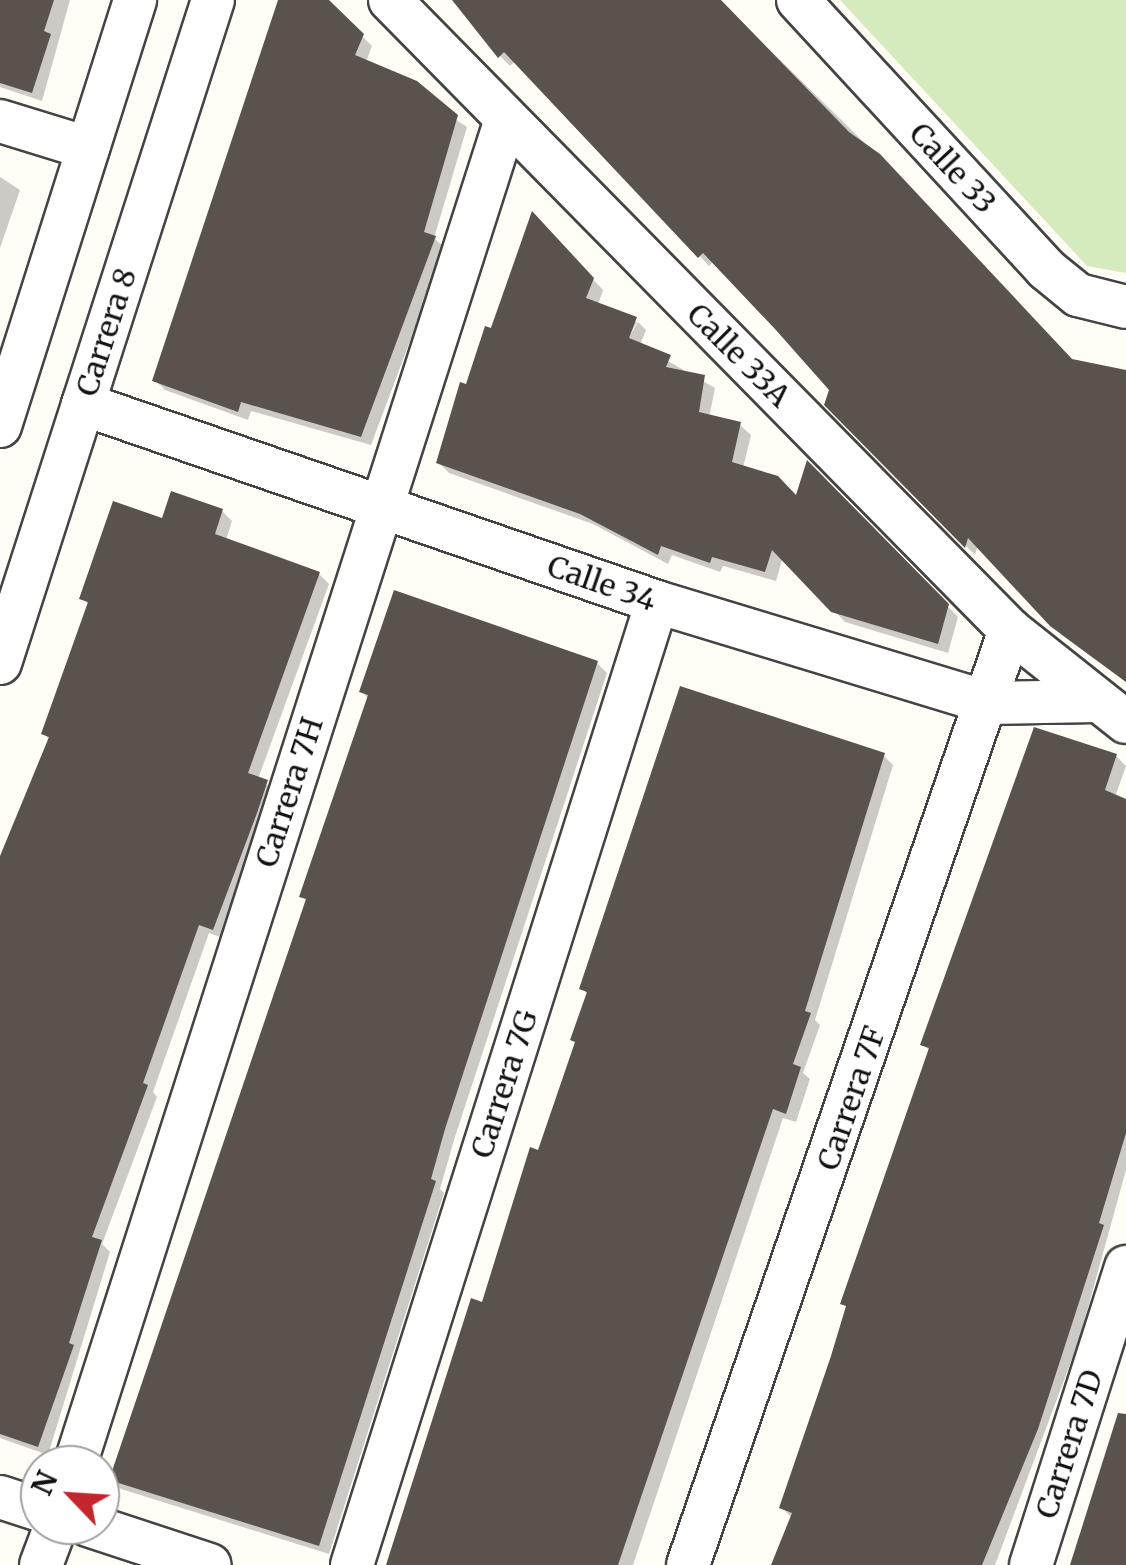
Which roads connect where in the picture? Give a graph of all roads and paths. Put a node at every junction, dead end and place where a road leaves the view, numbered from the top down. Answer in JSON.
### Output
{"nodes":[{"id":1,"x":135,"y":0,"type":"edge"},
{"id":2,"x":212,"y":0,"type":"edge"},
{"id":3,"x":390,"y":0,"type":"edge"},
{"id":4,"x":798,"y":0,"type":"edge"},
{"id":5,"x":506,"y":119,"type":"junction"},
{"id":6,"x":0,"y":121,"type":"edge"},
{"id":7,"x":88,"y":148,"type":"junction"},
{"id":8,"x":1126,"y":307,"type":"edge"},
{"id":9,"x":83,"y":404,"type":"junction"},
{"id":10,"x":0,"y":426,"type":"edge"},
{"id":11,"x":380,"y":505,"type":"junction"},
{"id":12,"x":657,"y":602,"type":"junction"},
{"id":13,"x":1010,"y":630,"type":"junction"},
{"id":14,"x":0,"y":663,"type":"edge"},
{"id":15,"x":989,"y":704,"type":"junction"},
{"id":16,"x":1112,"y":712,"type":"edge"},
{"id":17,"x":1126,"y":1266,"type":"edge"},
{"id":18,"x":81,"y":1445,"type":"edge"},
{"id":19,"x":120,"y":1535,"type":"edge"},
{"id":20,"x":210,"y":1565,"type":"edge"},
{"id":21,"x":352,"y":1565,"type":"edge"},
{"id":22,"x":688,"y":1565,"type":"edge"},
{"id":23,"x":1031,"y":1565,"type":"edge"}],
"edges":[{"from":1,"to":7,"type":"street"},
{"from":2,"to":9,"type":"street","name":"Carrera 8"},
{"from":3,"to":5,"type":"street","name":"Calle 33A"},
{"from":4,"to":8,"type":"street","name":"Calle 33"},
{"from":5,"to":11,"type":"street","name":"Carrera 7H"},
{"from":5,"to":13,"type":"street","name":"Calle 33A"},
{"from":6,"to":7,"type":"street"},
{"from":7,"to":10,"type":"street"},
{"from":9,"to":11,"type":"street","name":"Calle 34"},
{"from":9,"to":14,"type":"street","name":"Carrera 8"},
{"from":11,"to":12,"type":"street","name":"Calle 34"},
{"from":11,"to":18,"type":"street","name":"Carrera 7H"},
{"from":12,"to":15,"type":"street","name":"Calle 34"},
{"from":12,"to":21,"type":"street","name":"Carrera 7G"},
{"from":13,"to":15,"type":"street","name":"Carrera 7F"},
{"from":13,"to":16,"type":"street","name":"Calle 33A"},
{"from":15,"to":16,"type":"street","name":"Calle 34"},
{"from":15,"to":22,"type":"street","name":"Carrera 7F"},
{"from":17,"to":23,"type":"street","name":"Carrera 7D"},
{"from":19,"to":20,"type":"street"}]}
